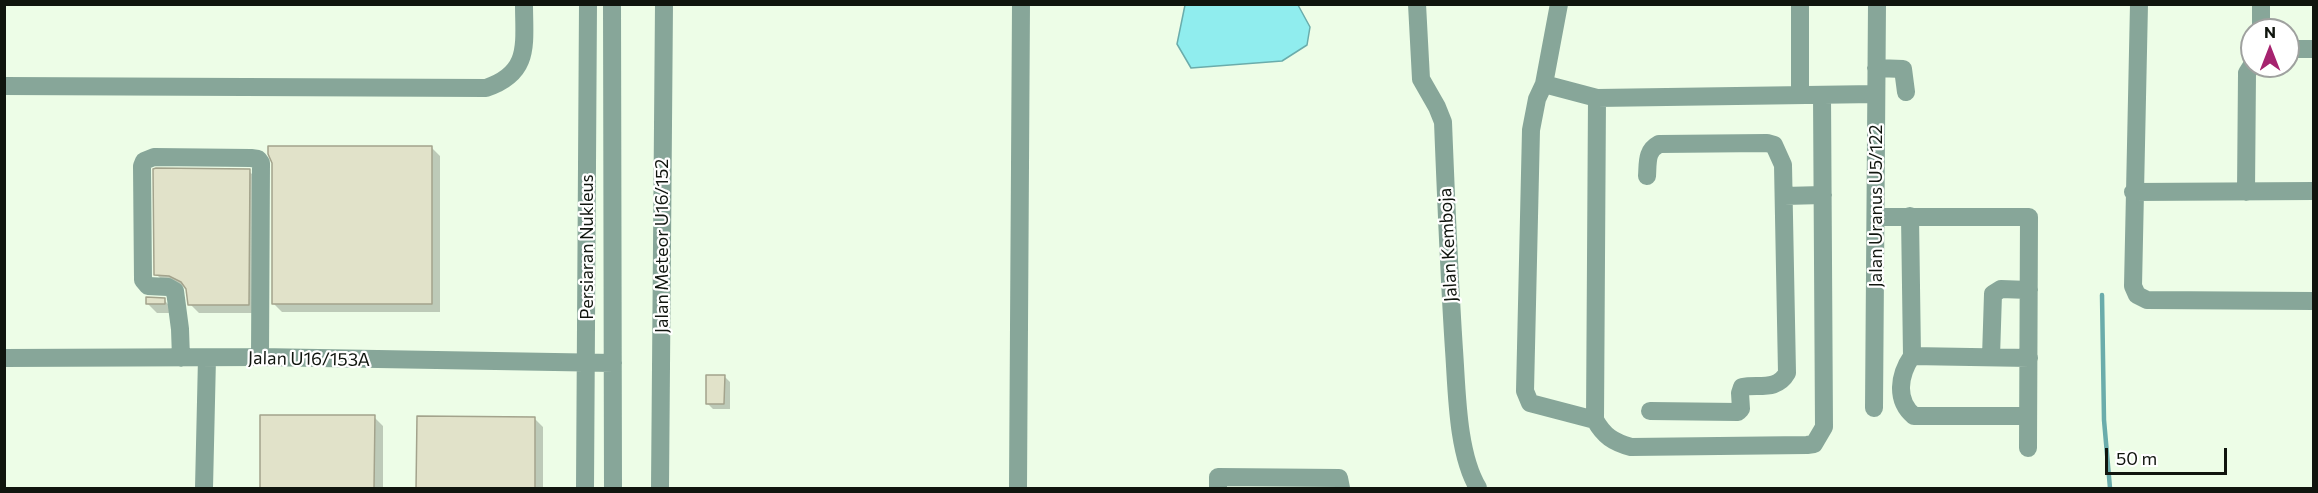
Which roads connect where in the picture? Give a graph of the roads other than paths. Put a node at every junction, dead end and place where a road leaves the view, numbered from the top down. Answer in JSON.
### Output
{"nodes":[{"id":1,"x":524,"y":4,"type":"edge"},
{"id":2,"x":588,"y":4,"type":"edge"},
{"id":3,"x":612,"y":4,"type":"edge"},
{"id":4,"x":664,"y":4,"type":"edge"},
{"id":5,"x":1021,"y":4,"type":"edge"},
{"id":6,"x":1417,"y":4,"type":"edge"},
{"id":7,"x":1559,"y":4,"type":"edge"},
{"id":8,"x":1800,"y":4,"type":"edge"},
{"id":9,"x":1877,"y":4,"type":"edge"},
{"id":10,"x":2139,"y":4,"type":"edge"},
{"id":11,"x":1876,"y":68,"type":"junction"},
{"id":12,"x":2247,"y":78,"type":"edge"},
{"id":13,"x":1544,"y":84,"type":"junction"},
{"id":14,"x":4,"y":86,"type":"edge"},
{"id":15,"x":1906,"y":92,"type":"dead end"},
{"id":16,"x":1876,"y":94,"type":"junction"},
{"id":17,"x":1800,"y":95,"type":"junction"},
{"id":18,"x":1822,"y":95,"type":"junction"},
{"id":19,"x":1598,"y":98,"type":"junction"},
{"id":20,"x":1647,"y":176,"type":"dead end"},
{"id":21,"x":2313,"y":191,"type":"edge"},
{"id":22,"x":2133,"y":192,"type":"junction"},
{"id":23,"x":2246,"y":192,"type":"junction"},
{"id":24,"x":1823,"y":195,"type":"junction"},
{"id":25,"x":1784,"y":196,"type":"junction"},
{"id":26,"x":1876,"y":216,"type":"junction"},
{"id":27,"x":1910,"y":216,"type":"junction"},
{"id":28,"x":2029,"y":290,"type":"junction"},
{"id":29,"x":2313,"y":301,"type":"edge"},
{"id":30,"x":1912,"y":356,"type":"junction"},
{"id":31,"x":260,"y":357,"type":"junction"},
{"id":32,"x":1991,"y":357,"type":"junction"},
{"id":33,"x":4,"y":358,"type":"edge"},
{"id":34,"x":181,"y":358,"type":"junction"},
{"id":35,"x":207,"y":358,"type":"junction"},
{"id":36,"x":2029,"y":358,"type":"junction"},
{"id":37,"x":586,"y":363,"type":"junction"},
{"id":38,"x":613,"y":363,"type":"junction"},
{"id":39,"x":1874,"y":408,"type":"dead end"},
{"id":40,"x":1650,"y":411,"type":"dead end"},
{"id":41,"x":2028,"y":416,"type":"junction"},
{"id":42,"x":1594,"y":420,"type":"junction"},
{"id":43,"x":2028,"y":448,"type":"dead end"},
{"id":44,"x":204,"y":489,"type":"edge"},
{"id":45,"x":585,"y":489,"type":"edge"},
{"id":46,"x":613,"y":489,"type":"edge"},
{"id":47,"x":660,"y":489,"type":"edge"},
{"id":48,"x":1018,"y":489,"type":"edge"},
{"id":49,"x":1218,"y":489,"type":"edge"},
{"id":50,"x":1341,"y":489,"type":"edge"},
{"id":51,"x":1478,"y":489,"type":"edge"}],
"edges":[{"from":1,"to":14,"type":"street"},
{"from":2,"to":37,"type":"street","name":"Persiaran Nukleus"},
{"from":3,"to":38,"type":"street","name":"Persiaran Nukleus"},
{"from":4,"to":47,"type":"street","name":"Jalan Meteor U16/152"},
{"from":5,"to":48,"type":"street"},
{"from":6,"to":51,"type":"street","name":"Jalan Kemboja"},
{"from":7,"to":13,"type":"street"},
{"from":8,"to":17,"type":"street"},
{"from":9,"to":11,"type":"street","name":"Jalan Uranus U5/122"},
{"from":10,"to":22,"type":"street"},
{"from":11,"to":15,"type":"street"},
{"from":11,"to":16,"type":"street","name":"Jalan Uranus U5/122"},
{"from":12,"to":23,"type":"street"},
{"from":13,"to":19,"type":"street"},
{"from":13,"to":42,"type":"street"},
{"from":16,"to":18,"type":"street"},
{"from":16,"to":26,"type":"street","name":"Jalan Uranus U5/122"},
{"from":17,"to":18,"type":"street"},
{"from":17,"to":19,"type":"street"},
{"from":18,"to":24,"type":"street"},
{"from":19,"to":42,"type":"street"},
{"from":20,"to":25,"type":"street"},
{"from":21,"to":23,"type":"street"},
{"from":22,"to":23,"type":"street"},
{"from":22,"to":29,"type":"street"},
{"from":24,"to":25,"type":"street"},
{"from":24,"to":42,"type":"street"},
{"from":25,"to":40,"type":"street"},
{"from":26,"to":27,"type":"street"},
{"from":26,"to":39,"type":"street","name":"Jalan Uranus U5/122"},
{"from":27,"to":28,"type":"street"},
{"from":27,"to":30,"type":"street"},
{"from":28,"to":32,"type":"street"},
{"from":28,"to":36,"type":"street"},
{"from":30,"to":32,"type":"street"},
{"from":30,"to":41,"type":"street"},
{"from":31,"to":34,"type":"street"},
{"from":31,"to":35,"type":"street","name":"Jalan U16/153A"},
{"from":31,"to":37,"type":"street","name":"Jalan U16/153A"},
{"from":32,"to":36,"type":"street"},
{"from":33,"to":34,"type":"street","name":"Jalan U16/153A"},
{"from":34,"to":35,"type":"street","name":"Jalan U16/153A"},
{"from":35,"to":44,"type":"street"},
{"from":36,"to":41,"type":"street"},
{"from":37,"to":38,"type":"street","name":"Jalan U16/153A"},
{"from":37,"to":45,"type":"street","name":"Persiaran Nukleus"},
{"from":38,"to":46,"type":"street","name":"Persiaran Nukleus"},
{"from":41,"to":43,"type":"street"},
{"from":49,"to":50,"type":"street"}]}
